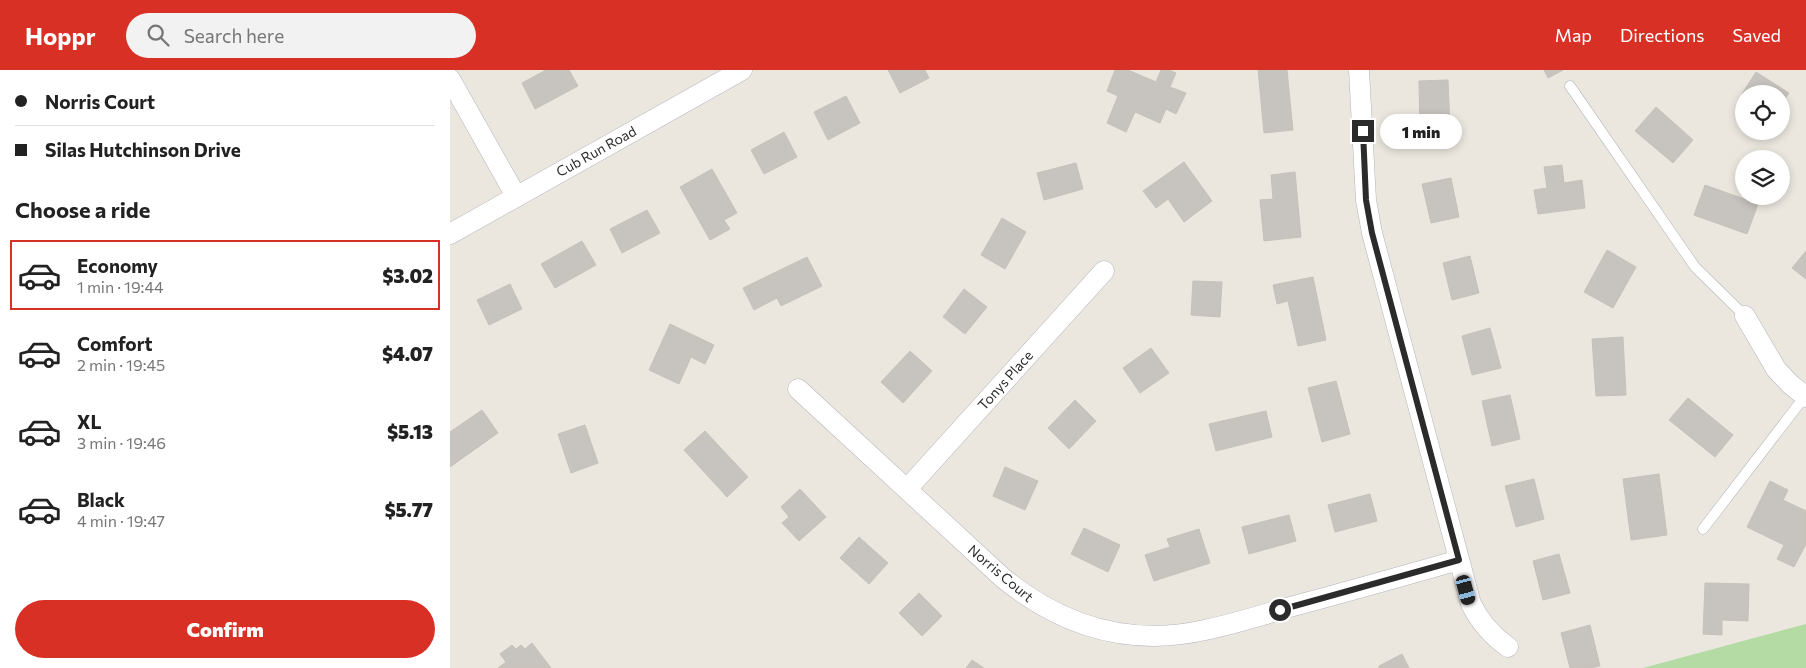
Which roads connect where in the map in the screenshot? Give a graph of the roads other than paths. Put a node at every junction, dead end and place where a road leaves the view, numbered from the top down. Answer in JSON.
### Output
{"nodes":[{"id":1,"x":742,"y":70,"type":"edge"},
{"id":2,"x":1359,"y":70,"type":"edge"},
{"id":3,"x":450,"y":79,"type":"edge"},
{"id":4,"x":1570,"y":86,"type":"dead end"},
{"id":5,"x":516,"y":196,"type":"junction"},
{"id":6,"x":450,"y":234,"type":"edge"},
{"id":7,"x":1104,"y":271,"type":"dead end"},
{"id":8,"x":1745,"y":316,"type":"joint"},
{"id":9,"x":798,"y":389,"type":"dead end"},
{"id":10,"x":1805,"y":397,"type":"edge"},
{"id":11,"x":907,"y":489,"type":"junction"},
{"id":12,"x":1703,"y":529,"type":"dead end"},
{"id":13,"x":1459,"y":560,"type":"junction"},
{"id":14,"x":1508,"y":646,"type":"dead end"}],
"edges":[{"from":1,"to":5,"type":"street","name":"Cub Run Road"},
{"from":2,"to":13,"type":"street"},
{"from":3,"to":5,"type":"street"},
{"from":4,"to":8,"type":"lane"},
{"from":5,"to":6,"type":"street","name":"Cub Run Road"},
{"from":7,"to":11,"type":"street","name":"Tonys Place"},
{"from":8,"to":10,"type":"street"},
{"from":9,"to":11,"type":"street","name":"Norris Court"},
{"from":10,"to":12,"type":"lane"},
{"from":11,"to":13,"type":"street","name":"Norris Court"},
{"from":13,"to":14,"type":"street"}]}
